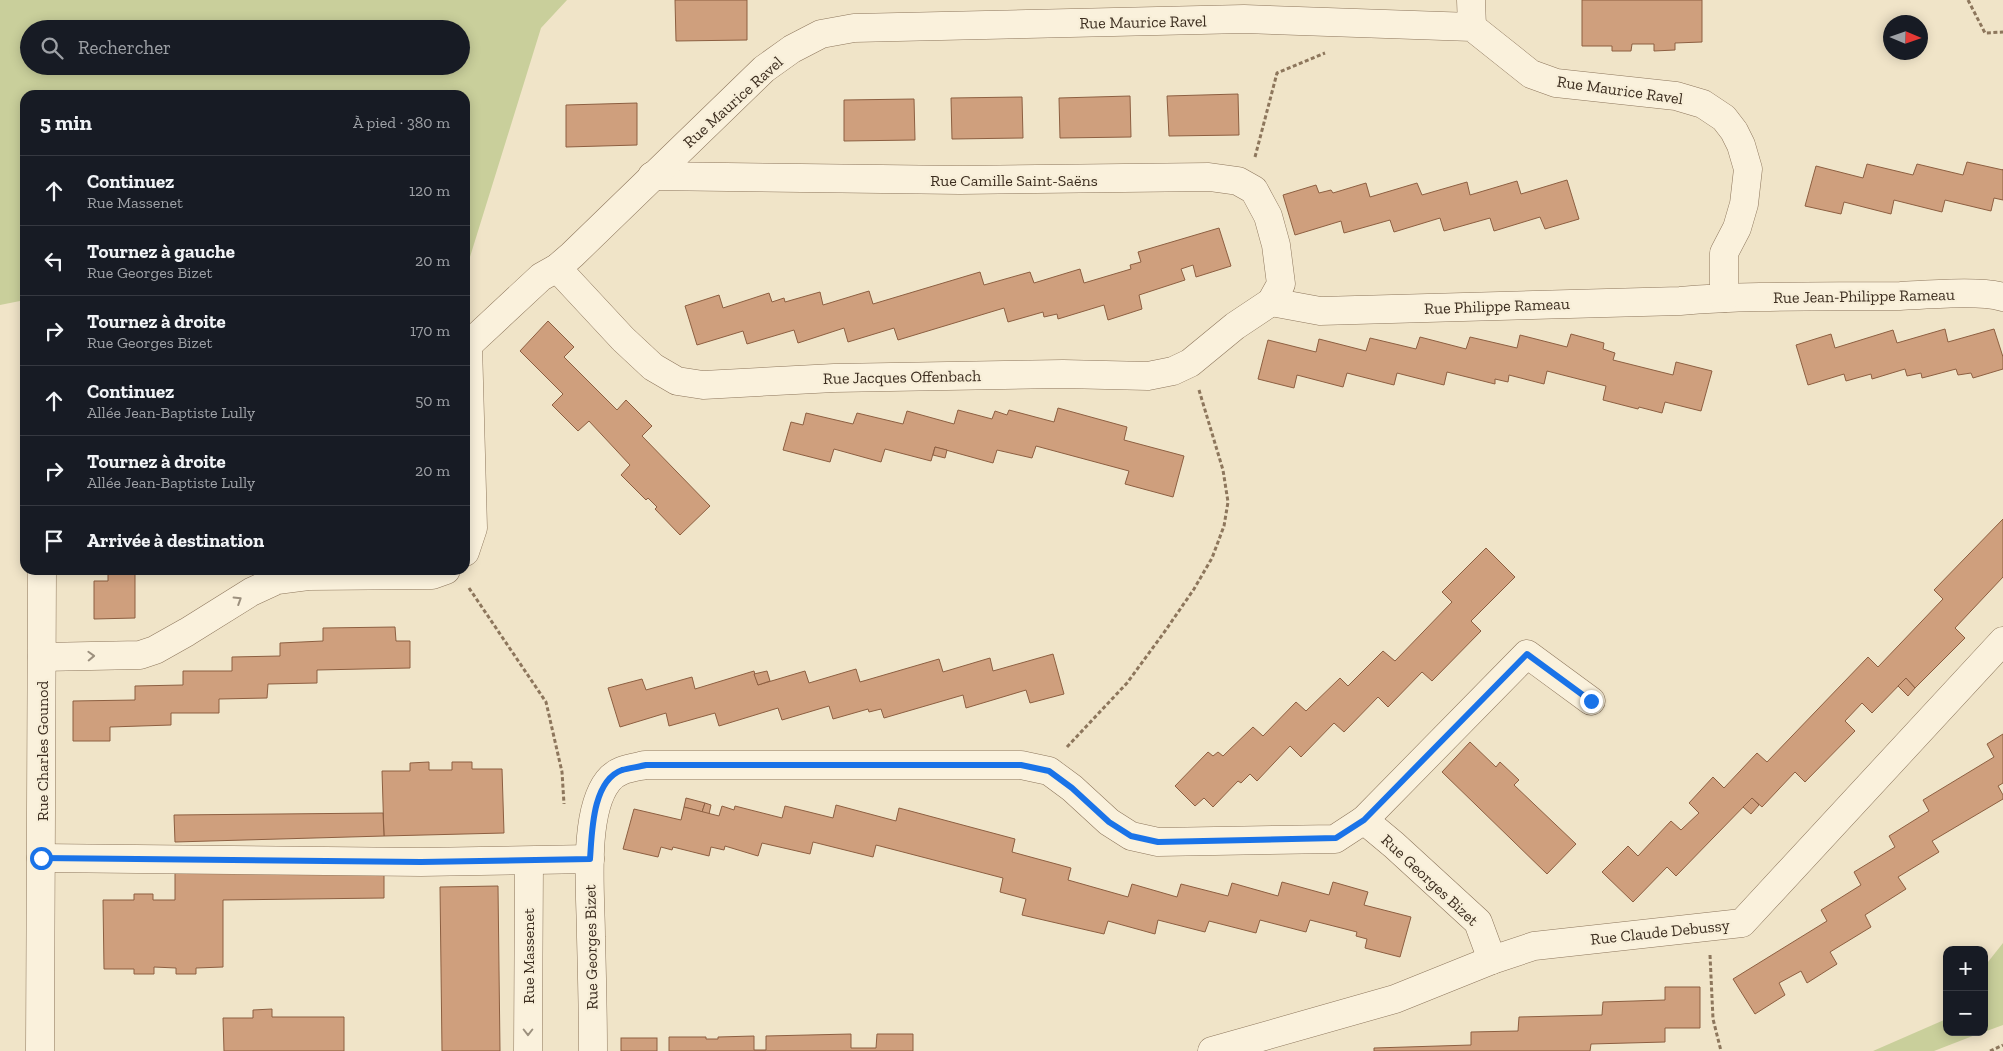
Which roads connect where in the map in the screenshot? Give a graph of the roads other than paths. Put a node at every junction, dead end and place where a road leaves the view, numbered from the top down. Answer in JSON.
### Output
{"nodes":[{"id":1,"x":1471,"y":0,"type":"edge"},
{"id":2,"x":1472,"y":27,"type":"junction"},
{"id":3,"x":652,"y":176,"type":"junction"},
{"id":4,"x":557,"y":268,"type":"junction"},
{"id":5,"x":2003,"y":297,"type":"edge"},
{"id":6,"x":1724,"y":298,"type":"junction"},
{"id":7,"x":1271,"y":302,"type":"junction"},
{"id":8,"x":470,"y":342,"type":"edge"},
{"id":9,"x":470,"y":436,"type":"edge"},
{"id":10,"x":470,"y":537,"type":"edge"},
{"id":11,"x":42,"y":575,"type":"edge"},
{"id":12,"x":432,"y":575,"type":"edge"},
{"id":13,"x":2003,"y":641,"type":"edge"},
{"id":14,"x":42,"y":658,"type":"junction"},
{"id":15,"x":1591,"y":701,"type":"dead end"},
{"id":16,"x":1364,"y":820,"type":"junction"},
{"id":17,"x":41,"y":858,"type":"junction"},
{"id":18,"x":590,"y":859,"type":"junction"},
{"id":19,"x":529,"y":860,"type":"junction"},
{"id":20,"x":1492,"y":960,"type":"junction"},
{"id":21,"x":40,"y":1051,"type":"edge"},
{"id":22,"x":528,"y":1051,"type":"edge"},
{"id":23,"x":593,"y":1051,"type":"edge"},
{"id":24,"x":1212,"y":1051,"type":"edge"}],
"edges":[{"from":1,"to":2,"type":"street"},
{"from":2,"to":3,"type":"street","name":"Rue Maurice Ravel"},
{"from":2,"to":6,"type":"street","name":"Rue Maurice Ravel"},
{"from":3,"to":4,"type":"street","name":"Rue Maurice Ravel"},
{"from":3,"to":7,"type":"street","name":"Rue Camille Saint-Saëns"},
{"from":4,"to":7,"type":"street","name":"Rue Jacques Offenbach"},
{"from":4,"to":8,"type":"street","name":"Rue Maurice Ravel"},
{"from":5,"to":6,"type":"street","name":"Rue Jean-Philippe Rameau"},
{"from":6,"to":7,"type":"street","name":"Rue Philippe Rameau"},
{"from":9,"to":10,"type":"street"},
{"from":11,"to":14,"type":"street","name":"Rue Charles Gounod"},
{"from":14,"to":12,"type":"street","one_way":true},
{"from":13,"to":20,"type":"street","name":"Rue Claude Debussy"},
{"from":14,"to":17,"type":"street","name":"Rue Charles Gounod"},
{"from":15,"to":16,"type":"street"},
{"from":16,"to":18,"type":"street","name":"Rue Georges Bizet"},
{"from":16,"to":20,"type":"street","name":"Rue Georges Bizet"},
{"from":17,"to":19,"type":"street"},
{"from":17,"to":21,"type":"street","name":"Rue Charles Gounod"},
{"from":18,"to":19,"type":"street"},
{"from":18,"to":23,"type":"street","name":"Rue Georges Bizet"},
{"from":19,"to":22,"type":"street","name":"Rue Massenet","one_way":true},
{"from":20,"to":24,"type":"street","name":"Rue Claude Debussy"}]}
